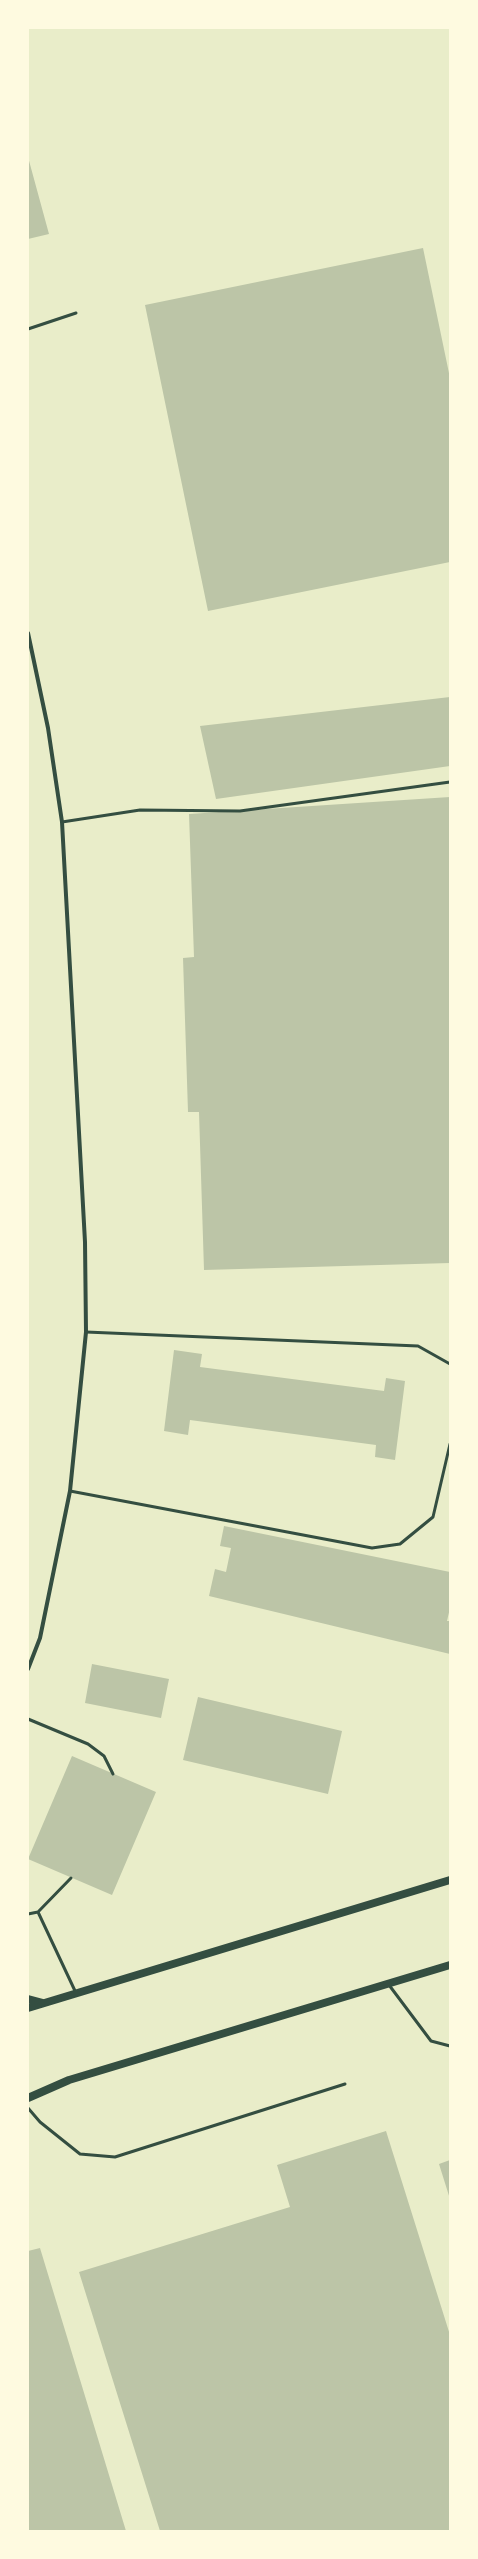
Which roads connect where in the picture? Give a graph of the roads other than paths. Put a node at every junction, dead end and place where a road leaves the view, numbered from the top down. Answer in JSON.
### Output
{"nodes":[{"id":1,"x":76,"y":313,"type":"dead end"},
{"id":2,"x":28,"y":329,"type":"edge"},
{"id":3,"x":28,"y":633,"type":"edge"},
{"id":4,"x":450,"y":782,"type":"edge"},
{"id":5,"x":62,"y":822,"type":"junction"},
{"id":6,"x":86,"y":1332,"type":"junction"},
{"id":7,"x":450,"y":1364,"type":"edge"},
{"id":8,"x":450,"y":1444,"type":"edge"},
{"id":9,"x":70,"y":1491,"type":"junction"},
{"id":10,"x":28,"y":1670,"type":"edge"},
{"id":11,"x":28,"y":1719,"type":"edge"},
{"id":12,"x":113,"y":1774,"type":"dead end"},
{"id":13,"x":71,"y":1878,"type":"dead end"},
{"id":14,"x":450,"y":1880,"type":"edge"},
{"id":15,"x":38,"y":1912,"type":"junction"},
{"id":16,"x":28,"y":1914,"type":"edge"},
{"id":17,"x":450,"y":1965,"type":"edge"},
{"id":18,"x":388,"y":1984,"type":"junction"},
{"id":19,"x":76,"y":1993,"type":"junction"},
{"id":20,"x":28,"y":1999,"type":"edge"},
{"id":21,"x":43,"y":2003,"type":"junction"},
{"id":22,"x":28,"y":2008,"type":"edge"},
{"id":23,"x":450,"y":2046,"type":"edge"},
{"id":24,"x":345,"y":2084,"type":"dead end"},
{"id":25,"x":28,"y":2098,"type":"edge"},
{"id":26,"x":28,"y":2108,"type":"edge"}],
"edges":[{"from":1,"to":2,"type":"lane"},
{"from":3,"to":5,"type":"street"},
{"from":4,"to":5,"type":"lane"},
{"from":5,"to":6,"type":"street"},
{"from":6,"to":7,"type":"lane"},
{"from":6,"to":9,"type":"street"},
{"from":8,"to":9,"type":"lane"},
{"from":9,"to":10,"type":"street"},
{"from":11,"to":12,"type":"lane"},
{"from":13,"to":15,"type":"lane"},
{"from":14,"to":19,"type":"main road"},
{"from":15,"to":16,"type":"lane"},
{"from":15,"to":19,"type":"lane"},
{"from":17,"to":18,"type":"main road"},
{"from":18,"to":23,"type":"lane"},
{"from":18,"to":25,"type":"main road"},
{"from":19,"to":21,"type":"main road"},
{"from":20,"to":21,"type":"main road"},
{"from":21,"to":22,"type":"main road"},
{"from":24,"to":26,"type":"lane"}]}
